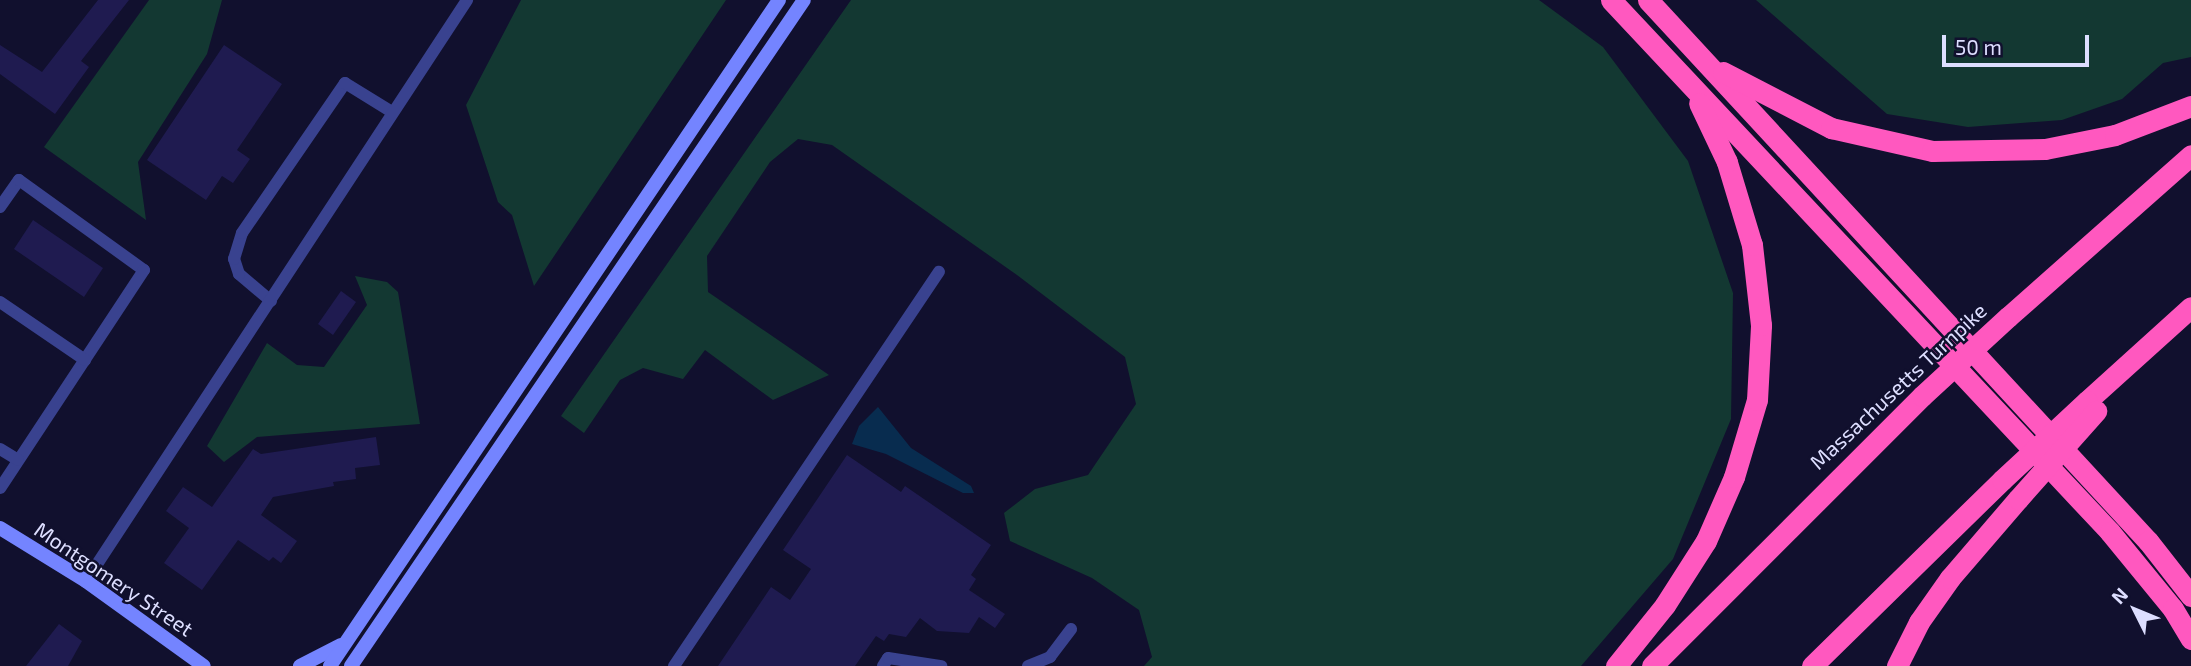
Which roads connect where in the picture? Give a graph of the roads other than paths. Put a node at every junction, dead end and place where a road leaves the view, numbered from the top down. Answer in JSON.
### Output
{"nodes":[{"id":1,"x":467,"y":0,"type":"edge"},
{"id":2,"x":779,"y":0,"type":"edge"},
{"id":3,"x":804,"y":0,"type":"edge"},
{"id":4,"x":1611,"y":0,"type":"edge"},
{"id":5,"x":1648,"y":0,"type":"edge"},
{"id":6,"x":1703,"y":60,"type":"junction"},
{"id":7,"x":1691,"y":85,"type":"junction"},
{"id":8,"x":2191,"y":106,"type":"edge"},
{"id":9,"x":392,"y":112,"type":"junction"},
{"id":10,"x":2191,"y":155,"type":"edge"},
{"id":11,"x":0,"y":207,"type":"edge"},
{"id":12,"x":939,"y":272,"type":"dead end"},
{"id":13,"x":0,"y":302,"type":"edge"},
{"id":14,"x":271,"y":302,"type":"junction"},
{"id":15,"x":2183,"y":315,"type":"edge"},
{"id":16,"x":85,"y":360,"type":"junction"},
{"id":17,"x":2092,"y":406,"type":"junction"},
{"id":18,"x":0,"y":449,"type":"edge"},
{"id":19,"x":18,"y":460,"type":"junction"},
{"id":20,"x":0,"y":488,"type":"edge"},
{"id":21,"x":0,"y":528,"type":"edge"},
{"id":22,"x":86,"y":581,"type":"junction"},
{"id":23,"x":2191,"y":596,"type":"edge"},
{"id":24,"x":1071,"y":629,"type":"dead end"},
{"id":25,"x":2191,"y":639,"type":"edge"},
{"id":26,"x":342,"y":644,"type":"junction"},
{"id":27,"x":204,"y":666,"type":"edge"},
{"id":28,"x":300,"y":666,"type":"edge"},
{"id":29,"x":330,"y":666,"type":"edge"},
{"id":30,"x":351,"y":666,"type":"edge"},
{"id":31,"x":674,"y":666,"type":"edge"},
{"id":32,"x":883,"y":666,"type":"edge"},
{"id":33,"x":941,"y":666,"type":"edge"},
{"id":34,"x":1028,"y":666,"type":"edge"},
{"id":35,"x":1616,"y":666,"type":"edge"},
{"id":36,"x":1652,"y":666,"type":"edge"},
{"id":37,"x":1812,"y":666,"type":"edge"},
{"id":38,"x":1897,"y":666,"type":"edge"}],
"edges":[{"from":1,"to":9,"type":"lane"},
{"from":2,"to":26,"type":"main road"},
{"from":3,"to":30,"type":"main road"},
{"from":4,"to":7,"type":"highway"},
{"from":5,"to":6,"type":"highway"},
{"from":6,"to":8,"type":"highway"},
{"from":6,"to":23,"type":"highway"},
{"from":7,"to":25,"type":"highway"},
{"from":7,"to":35,"type":"highway"},
{"from":9,"to":14,"type":"lane"},
{"from":9,"to":14,"type":"lane"},
{"from":10,"to":36,"type":"highway","name":"Massachusetts Turnpike","bridge":true},
{"from":11,"to":16,"type":"lane"},
{"from":12,"to":31,"type":"lane"},
{"from":13,"to":16,"type":"lane"},
{"from":14,"to":22,"type":"lane"},
{"from":15,"to":17,"type":"highway"},
{"from":16,"to":19,"type":"lane"},
{"from":17,"to":37,"type":"highway","bridge":true},
{"from":17,"to":38,"type":"highway","bridge":true},
{"from":18,"to":19,"type":"lane"},
{"from":19,"to":20,"type":"lane"},
{"from":21,"to":22,"type":"main road","name":"Montgomery Street"},
{"from":22,"to":27,"type":"main road","name":"Montgomery Street"},
{"from":24,"to":34,"type":"lane"},
{"from":26,"to":28,"type":"main road"},
{"from":26,"to":29,"type":"main road"},
{"from":32,"to":33,"type":"lane"}]}
